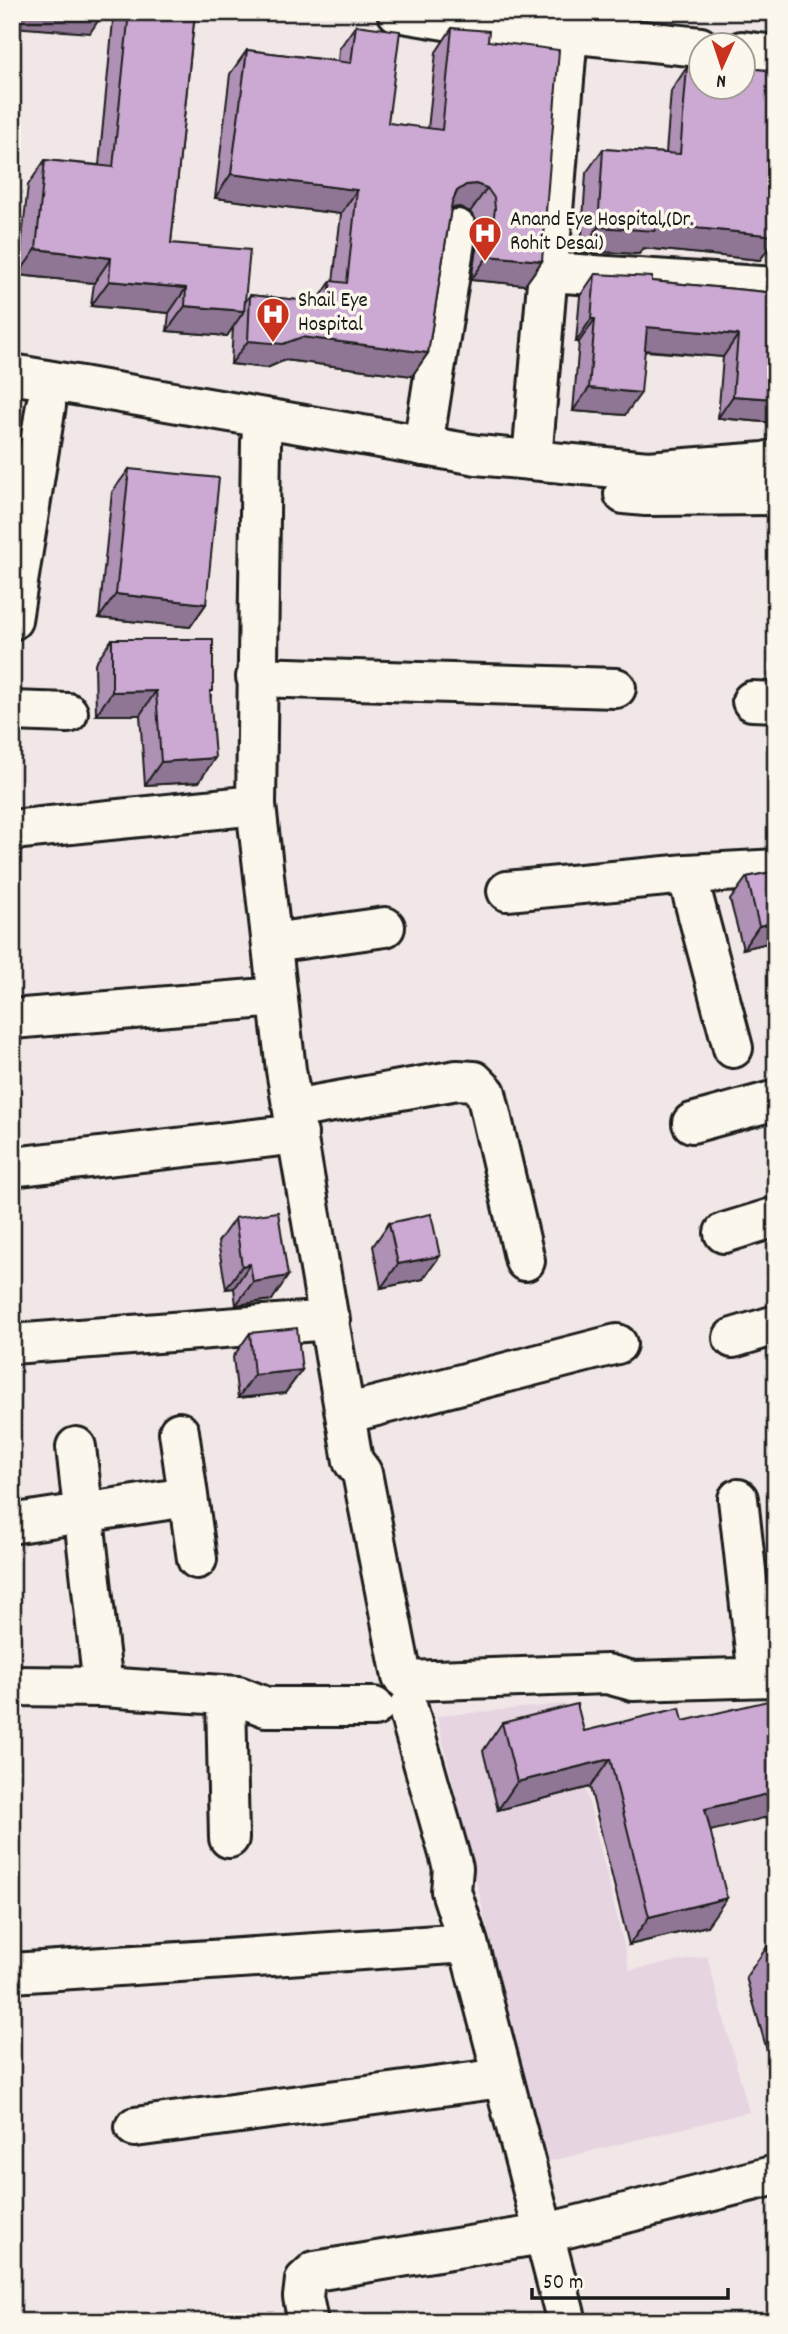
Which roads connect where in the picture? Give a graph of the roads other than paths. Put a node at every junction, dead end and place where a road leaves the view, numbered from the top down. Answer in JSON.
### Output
{"nodes":[{"id":1,"x":414,"y":14,"type":"edge"},
{"id":2,"x":568,"y":33,"type":"junction"},
{"id":3,"x":686,"y":45,"type":"edge"},
{"id":4,"x":756,"y":53,"type":"edge"},
{"id":5,"x":776,"y":55,"type":"edge"},
{"id":6,"x":457,"y":229,"type":"edge"},
{"id":7,"x":548,"y":272,"type":"junction"},
{"id":8,"x":776,"y":287,"type":"edge"},
{"id":9,"x":12,"y":374,"type":"edge"},
{"id":10,"x":29,"y":402,"type":"edge"},
{"id":11,"x":262,"y":430,"type":"junction"},
{"id":12,"x":423,"y":446,"type":"junction"},
{"id":13,"x":776,"y":459,"type":"edge"},
{"id":14,"x":532,"y":460,"type":"junction"},
{"id":15,"x":776,"y":495,"type":"edge"},
{"id":16,"x":12,"y":620,"type":"edge"},
{"id":17,"x":256,"y":677,"type":"junction"},
{"id":18,"x":615,"y":688,"type":"dead end"},
{"id":19,"x":12,"y":711,"type":"edge"},
{"id":20,"x":68,"y":713,"type":"dead end"},
{"id":21,"x":256,"y":805,"type":"junction"},
{"id":22,"x":12,"y":830,"type":"edge"},
{"id":23,"x":776,"y":869,"type":"edge"},
{"id":24,"x":687,"y":874,"type":"junction"},
{"id":25,"x":507,"y":891,"type":"dead end"},
{"id":26,"x":385,"y":927,"type":"dead end"},
{"id":27,"x":272,"y":943,"type":"junction"},
{"id":28,"x":278,"y":997,"type":"junction"},
{"id":29,"x":12,"y":1020,"type":"edge"},
{"id":30,"x":733,"y":1048,"type":"dead end"},
{"id":31,"x":776,"y":1100,"type":"edge"},
{"id":32,"x":295,"y":1122,"type":"junction"},
{"id":33,"x":692,"y":1123,"type":"dead end"},
{"id":34,"x":12,"y":1167,"type":"edge"},
{"id":35,"x":776,"y":1217,"type":"edge"},
{"id":36,"x":724,"y":1233,"type":"dead end"},
{"id":37,"x":525,"y":1261,"type":"dead end"},
{"id":38,"x":330,"y":1320,"type":"junction"},
{"id":39,"x":776,"y":1325,"type":"edge"},
{"id":40,"x":733,"y":1338,"type":"dead end"},
{"id":41,"x":12,"y":1344,"type":"edge"},
{"id":42,"x":617,"y":1344,"type":"dead end"},
{"id":43,"x":345,"y":1414,"type":"junction"},
{"id":44,"x":179,"y":1432,"type":"dead end"},
{"id":45,"x":76,"y":1447,"type":"dead end"},
{"id":46,"x":187,"y":1497,"type":"junction"},
{"id":47,"x":737,"y":1499,"type":"dead end"},
{"id":48,"x":83,"y":1513,"type":"junction"},
{"id":49,"x":17,"y":1522,"type":"dead end"},
{"id":50,"x":197,"y":1559,"type":"dead end"},
{"id":51,"x":767,"y":1677,"type":"edge"},
{"id":52,"x":12,"y":1686,"type":"edge"},
{"id":53,"x":103,"y":1687,"type":"junction"},
{"id":54,"x":393,"y":1695,"type":"junction"},
{"id":55,"x":232,"y":1696,"type":"junction"},
{"id":56,"x":229,"y":1838,"type":"dead end"},
{"id":57,"x":468,"y":1943,"type":"junction"},
{"id":58,"x":12,"y":1973,"type":"edge"},
{"id":59,"x":502,"y":2078,"type":"junction"},
{"id":60,"x":135,"y":2127,"type":"dead end"},
{"id":61,"x":776,"y":2175,"type":"edge"},
{"id":62,"x":542,"y":2234,"type":"junction"},
{"id":63,"x":307,"y":2322,"type":"edge"},
{"id":64,"x":566,"y":2322,"type":"edge"}],
"edges":[{"from":1,"to":2,"type":"street"},
{"from":2,"to":3,"type":"street"},
{"from":2,"to":7,"type":"street"},
{"from":4,"to":5,"type":"street"},
{"from":6,"to":12,"type":"street"},
{"from":7,"to":8,"type":"street"},
{"from":7,"to":14,"type":"street"},
{"from":9,"to":11,"type":"street"},
{"from":10,"to":11,"type":"street"},
{"from":10,"to":16,"type":"street"},
{"from":11,"to":12,"type":"street"},
{"from":11,"to":15,"type":"street"},
{"from":11,"to":17,"type":"street"},
{"from":12,"to":14,"type":"street"},
{"from":13,"to":14,"type":"street"},
{"from":17,"to":18,"type":"street"},
{"from":17,"to":21,"type":"street"},
{"from":19,"to":20,"type":"street"},
{"from":21,"to":22,"type":"street"},
{"from":21,"to":27,"type":"street"},
{"from":23,"to":24,"type":"street"},
{"from":24,"to":25,"type":"street"},
{"from":24,"to":30,"type":"street"},
{"from":26,"to":27,"type":"street"},
{"from":27,"to":28,"type":"street"},
{"from":28,"to":29,"type":"street"},
{"from":28,"to":32,"type":"street"},
{"from":31,"to":33,"type":"street"},
{"from":32,"to":34,"type":"street"},
{"from":32,"to":37,"type":"street"},
{"from":32,"to":38,"type":"street"},
{"from":35,"to":36,"type":"street"},
{"from":38,"to":41,"type":"street"},
{"from":38,"to":43,"type":"street"},
{"from":39,"to":40,"type":"street"},
{"from":42,"to":43,"type":"street"},
{"from":43,"to":54,"type":"street"},
{"from":44,"to":46,"type":"street"},
{"from":45,"to":48,"type":"street"},
{"from":46,"to":48,"type":"street"},
{"from":46,"to":50,"type":"street"},
{"from":47,"to":51,"type":"street"},
{"from":48,"to":49,"type":"street"},
{"from":48,"to":53,"type":"street"},
{"from":51,"to":54,"type":"street"},
{"from":52,"to":53,"type":"street"},
{"from":53,"to":55,"type":"street"},
{"from":54,"to":55,"type":"street"},
{"from":54,"to":57,"type":"street"},
{"from":55,"to":56,"type":"street"},
{"from":57,"to":58,"type":"street"},
{"from":57,"to":59,"type":"street"},
{"from":59,"to":60,"type":"street"},
{"from":59,"to":62,"type":"street"},
{"from":61,"to":62,"type":"street"},
{"from":62,"to":63,"type":"street"},
{"from":62,"to":64,"type":"street"}]}
